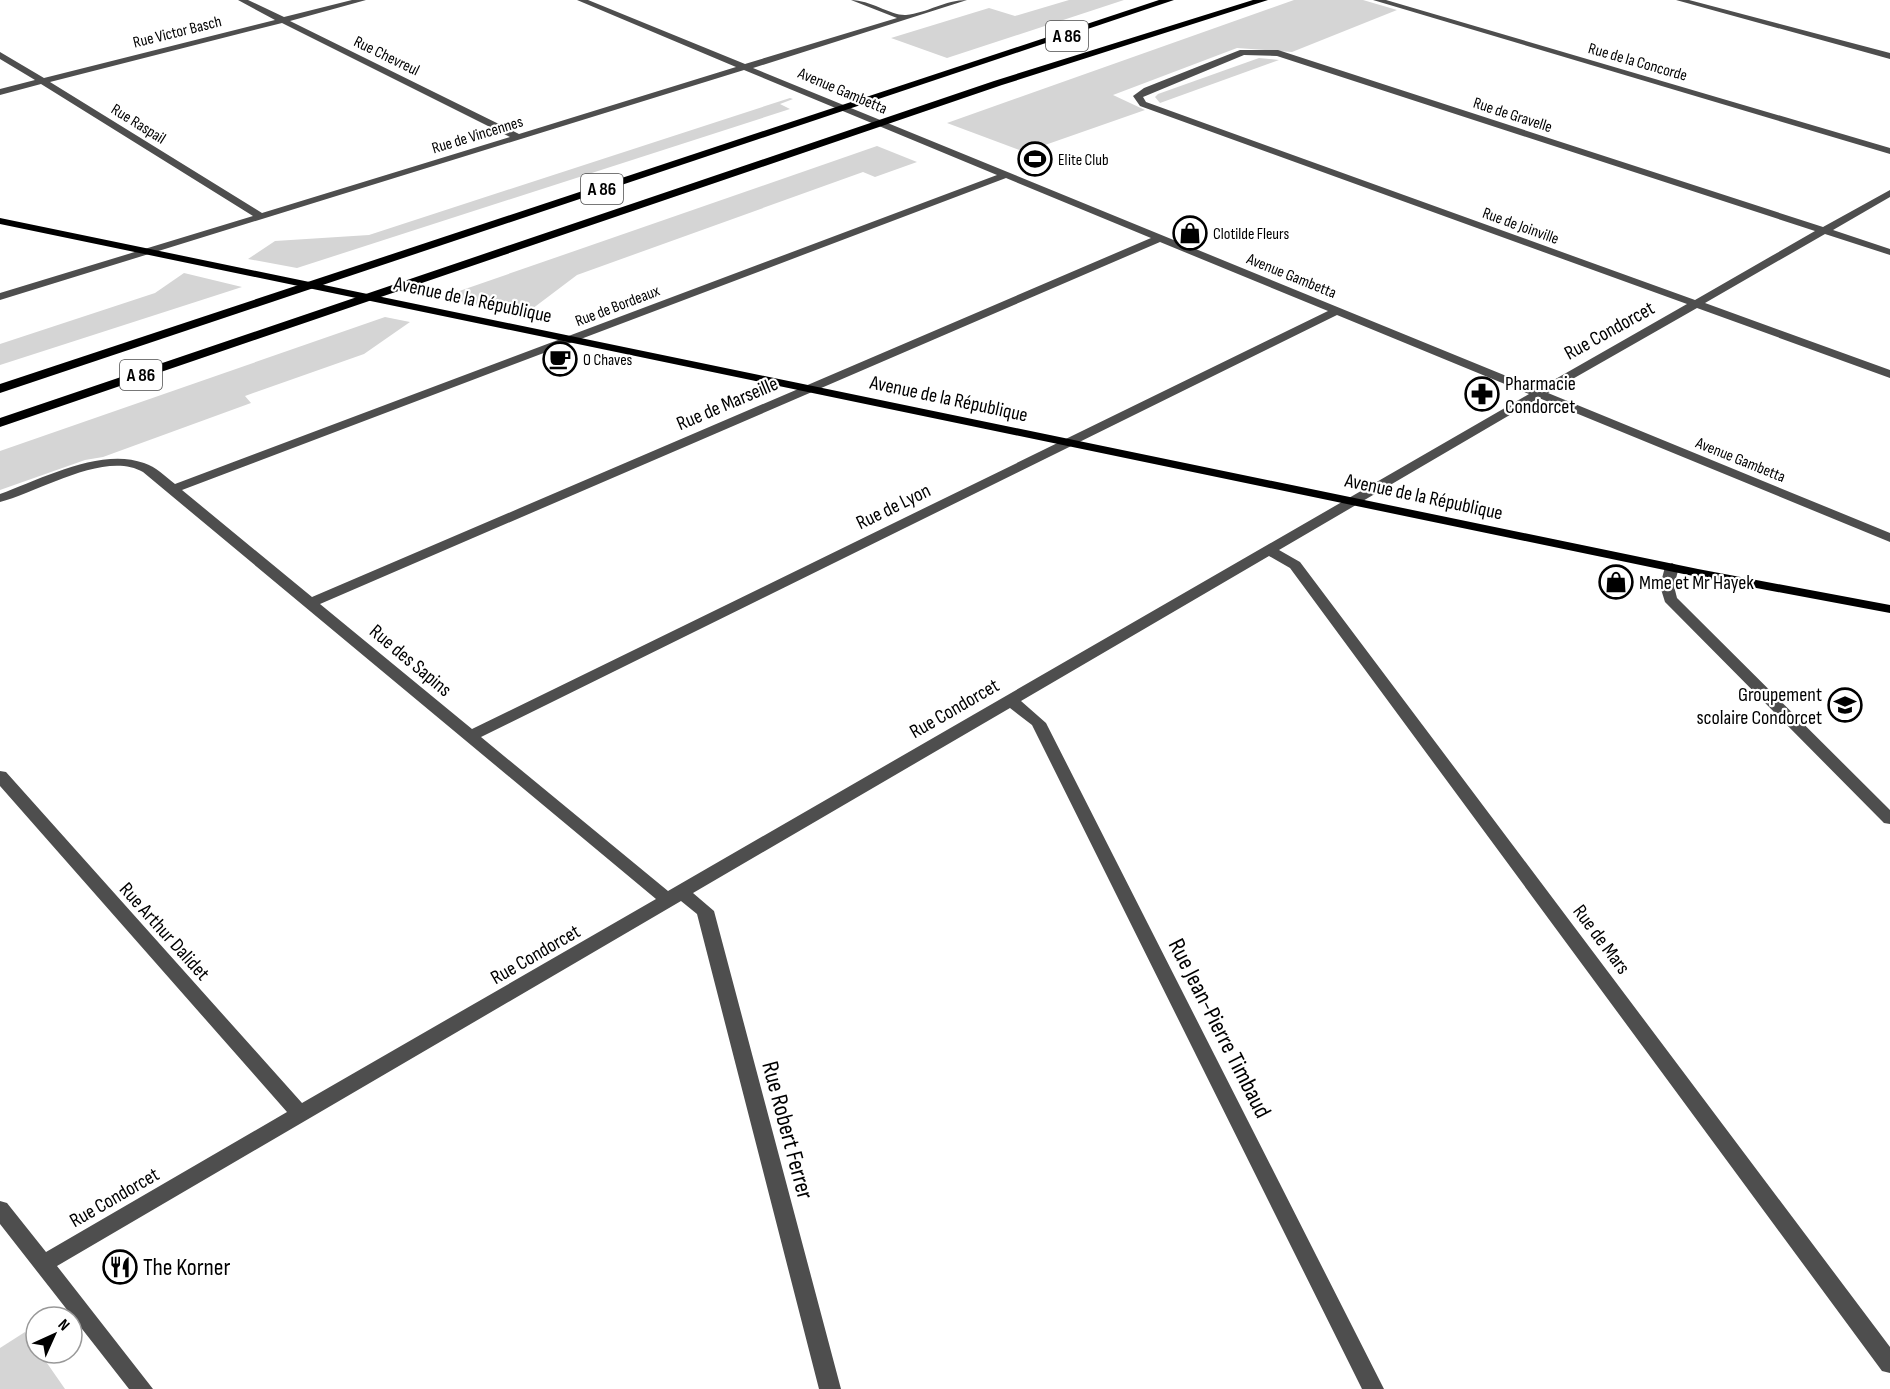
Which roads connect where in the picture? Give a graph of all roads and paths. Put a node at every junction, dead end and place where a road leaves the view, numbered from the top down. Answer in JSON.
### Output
{"nodes":[{"id":1,"x":242,"y":0,"type":"edge"},
{"id":2,"x":362,"y":0,"type":"edge"},
{"id":3,"x":581,"y":0,"type":"edge"},
{"id":4,"x":855,"y":0,"type":"edge"},
{"id":5,"x":963,"y":0,"type":"edge"},
{"id":6,"x":1169,"y":0,"type":"edge"},
{"id":7,"x":1227,"y":0,"type":"edge"},
{"id":8,"x":1263,"y":0,"type":"edge"},
{"id":9,"x":1382,"y":0,"type":"edge"},
{"id":10,"x":1680,"y":0,"type":"edge"},
{"id":11,"x":905,"y":18,"type":"junction"},
{"id":12,"x":282,"y":20,"type":"junction"},
{"id":13,"x":0,"y":55,"type":"edge"},
{"id":14,"x":1890,"y":56,"type":"edge"},
{"id":15,"x":1076,"y":58,"type":"junction"},
{"id":16,"x":748,"y":68,"type":"junction"},
{"id":17,"x":42,"y":81,"type":"junction"},
{"id":18,"x":0,"y":92,"type":"edge"},
{"id":19,"x":1143,"y":104,"type":"joint"},
{"id":20,"x":519,"y":137,"type":"junction"},
{"id":21,"x":1890,"y":151,"type":"edge"},
{"id":22,"x":1005,"y":175,"type":"junction"},
{"id":23,"x":1890,"y":193,"type":"edge"},
{"id":24,"x":262,"y":217,"type":"junction"},
{"id":25,"x":0,"y":221,"type":"edge"},
{"id":26,"x":1824,"y":230,"type":"junction"},
{"id":27,"x":1159,"y":238,"type":"junction"},
{"id":28,"x":148,"y":252,"type":"junction"},
{"id":29,"x":1890,"y":252,"type":"edge"},
{"id":30,"x":0,"y":297,"type":"edge"},
{"id":31,"x":1698,"y":304,"type":"junction"},
{"id":32,"x":1336,"y":311,"type":"junction"},
{"id":33,"x":571,"y":340,"type":"junction"},
{"id":34,"x":1890,"y":374,"type":"edge"},
{"id":35,"x":0,"y":389,"type":"edge"},
{"id":36,"x":810,"y":389,"type":"junction"},
{"id":37,"x":1538,"y":394,"type":"junction"},
{"id":38,"x":0,"y":423,"type":"edge"},
{"id":39,"x":1065,"y":442,"type":"junction"},
{"id":40,"x":173,"y":489,"type":"junction"},
{"id":41,"x":0,"y":498,"type":"edge"},
{"id":42,"x":1355,"y":501,"type":"junction"},
{"id":43,"x":1890,"y":538,"type":"edge"},
{"id":44,"x":1270,"y":551,"type":"junction"},
{"id":45,"x":1672,"y":567,"type":"junction"},
{"id":46,"x":310,"y":603,"type":"junction"},
{"id":47,"x":1890,"y":609,"type":"edge"},
{"id":48,"x":1010,"y":700,"type":"junction"},
{"id":49,"x":468,"y":737,"type":"junction"},
{"id":50,"x":0,"y":776,"type":"edge"},
{"id":51,"x":1890,"y":819,"type":"edge"},
{"id":52,"x":675,"y":897,"type":"junction"},
{"id":53,"x":299,"y":1113,"type":"junction"},
{"id":54,"x":0,"y":1209,"type":"edge"},
{"id":55,"x":42,"y":1264,"type":"junction"},
{"id":56,"x":1890,"y":1364,"type":"edge"},
{"id":57,"x":142,"y":1389,"type":"edge"},
{"id":58,"x":830,"y":1389,"type":"edge"},
{"id":59,"x":1373,"y":1389,"type":"edge"}],
"edges":[{"from":1,"to":12,"type":"street","name":"Rue Chevreul"},
{"from":2,"to":12,"type":"street","name":"Rue Victor Basch"},
{"from":3,"to":16,"type":"street","name":"Avenue Gambetta"},
{"from":4,"to":11,"type":"street"},
{"from":5,"to":11,"type":"street","name":"Rue de Vincennes"},
{"from":6,"to":35,"type":"highway","number":"A 86"},
{"from":7,"to":15,"type":"highway","number":"A 86"},
{"from":8,"to":15,"type":"highway"},
{"from":9,"to":21,"type":"street","name":"Rue de la Concorde"},
{"from":10,"to":14,"type":"street"},
{"from":11,"to":16,"type":"street","name":"Rue de Vincennes"},
{"from":12,"to":17,"type":"street","name":"Rue Victor Basch"},
{"from":12,"to":20,"type":"street","name":"Rue Chevreul"},
{"from":13,"to":17,"type":"street","name":"Rue Raspail"},
{"from":15,"to":38,"type":"highway","number":"A 86"},
{"from":16,"to":20,"type":"street","name":"Rue de Vincennes"},
{"from":16,"to":22,"type":"street","name":"Avenue Gambetta"},
{"from":17,"to":18,"type":"street","name":"Rue Victor Basch"},
{"from":17,"to":24,"type":"street","name":"Rue Raspail"},
{"from":19,"to":26,"type":"street","name":"Rue de Gravelle"},
{"from":19,"to":31,"type":"street","name":"Rue de Joinville"},
{"from":20,"to":24,"type":"street","name":"Rue de Vincennes"},
{"from":22,"to":27,"type":"street","name":"Avenue Gambetta"},
{"from":22,"to":33,"type":"street","name":"Rue de Bordeaux"},
{"from":23,"to":26,"type":"street","name":"Rue Condorcet"},
{"from":24,"to":28,"type":"street","name":"Rue de Vincennes"},
{"from":25,"to":28,"type":"main road","name":"Avenue de la République"},
{"from":26,"to":29,"type":"street","name":"Rue de Gravelle"},
{"from":26,"to":31,"type":"street","name":"Rue Condorcet"},
{"from":27,"to":32,"type":"street","name":"Avenue Gambetta"},
{"from":27,"to":36,"type":"street","name":"Rue de Marseille"},
{"from":28,"to":30,"type":"street","name":"Rue de Vincennes"},
{"from":28,"to":33,"type":"main road","name":"Avenue de la République"},
{"from":31,"to":34,"type":"street","name":"Rue de Joinville"},
{"from":31,"to":37,"type":"street","name":"Rue Condorcet"},
{"from":32,"to":37,"type":"street","name":"Avenue Gambetta"},
{"from":32,"to":39,"type":"street","name":"Rue de Lyon"},
{"from":33,"to":36,"type":"main road","name":"Avenue de la République"},
{"from":33,"to":40,"type":"street","name":"Rue de Bordeaux"},
{"from":36,"to":39,"type":"main road","name":"Avenue de la République"},
{"from":36,"to":46,"type":"street","name":"Rue de Marseille"},
{"from":37,"to":42,"type":"street","name":"Rue Condorcet"},
{"from":37,"to":43,"type":"street","name":"Avenue Gambetta"},
{"from":39,"to":42,"type":"main road","name":"Avenue de la République"},
{"from":39,"to":49,"type":"street","name":"Rue de Lyon"},
{"from":40,"to":41,"type":"street","name":"Rue des Sapins"},
{"from":40,"to":46,"type":"street","name":"Rue des Sapins"},
{"from":42,"to":44,"type":"street","name":"Rue Condorcet"},
{"from":42,"to":45,"type":"main road","name":"Avenue de la République"},
{"from":44,"to":48,"type":"street","name":"Rue Condorcet"},
{"from":44,"to":56,"type":"street","name":"Rue de Mars"},
{"from":45,"to":47,"type":"main road","name":"Avenue de la République"},
{"from":45,"to":51,"type":"street"},
{"from":46,"to":49,"type":"street","name":"Rue des Sapins"},
{"from":48,"to":52,"type":"street","name":"Rue Condorcet"},
{"from":48,"to":59,"type":"street","name":"Rue Jean-Pierre Timbaud"},
{"from":49,"to":52,"type":"street","name":"Rue des Sapins"},
{"from":50,"to":53,"type":"street","name":"Rue Arthur Dalidet"},
{"from":52,"to":53,"type":"street","name":"Rue Condorcet"},
{"from":52,"to":58,"type":"street","name":"Rue Robert Ferrer"},
{"from":53,"to":55,"type":"street","name":"Rue Condorcet"},
{"from":54,"to":55,"type":"street"},
{"from":55,"to":57,"type":"street"}]}
